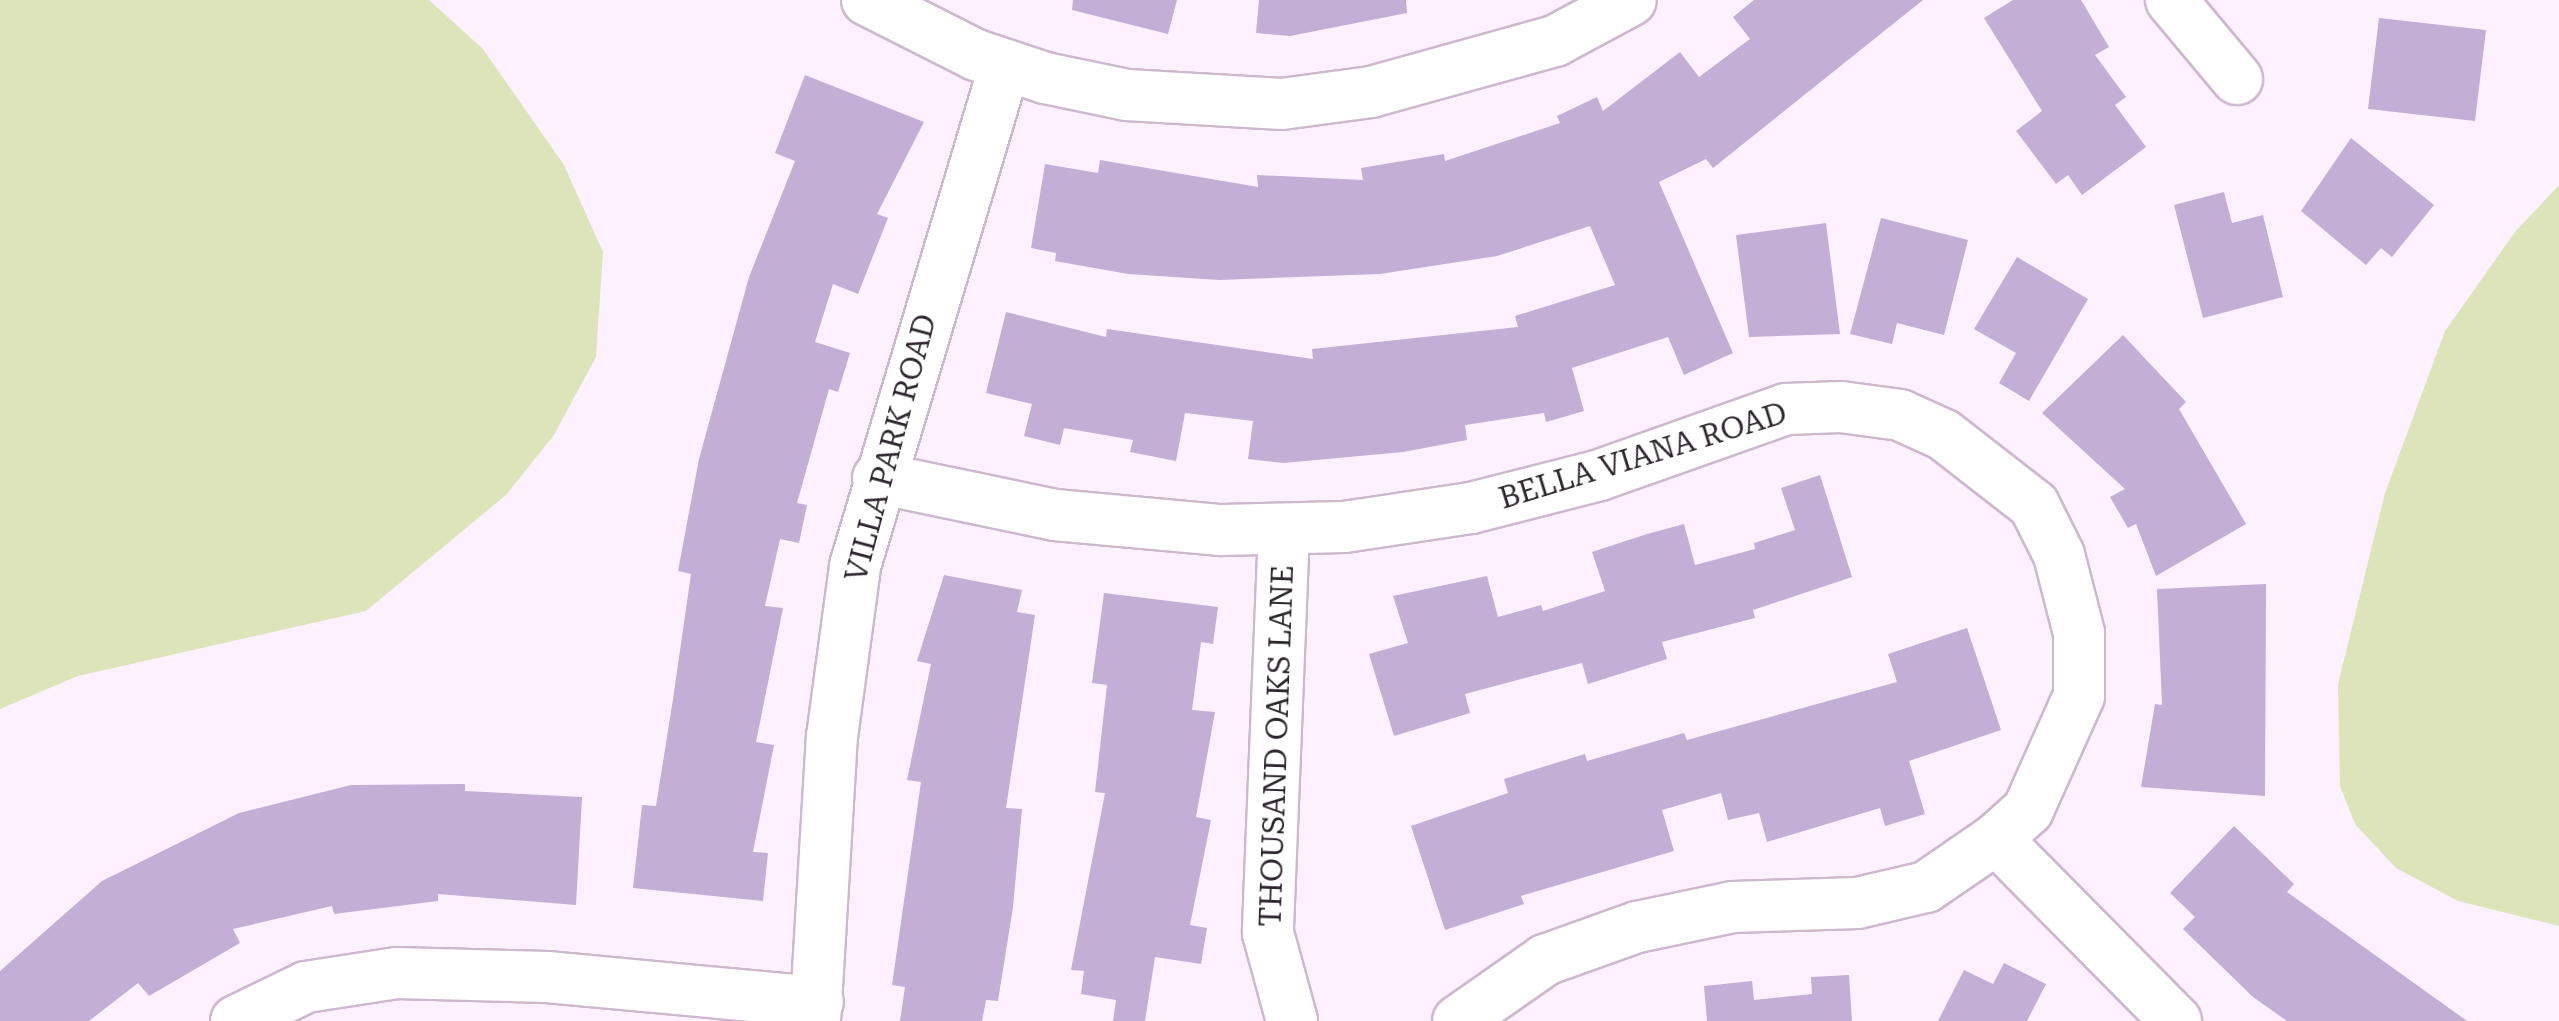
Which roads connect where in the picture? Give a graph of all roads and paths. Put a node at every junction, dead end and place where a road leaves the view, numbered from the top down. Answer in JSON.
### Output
{"nodes":[{"id":1,"x":866,"y":0,"type":"edge"},
{"id":2,"x":1631,"y":0,"type":"edge"},
{"id":3,"x":2171,"y":0,"type":"edge"},
{"id":4,"x":1006,"y":65,"type":"junction"},
{"id":5,"x":2237,"y":78,"type":"dead end"},
{"id":6,"x":878,"y":478,"type":"junction"},
{"id":7,"x":1284,"y":528,"type":"junction"},
{"id":8,"x":1996,"y":839,"type":"junction"},
{"id":9,"x":817,"y":1012,"type":"edge"},
{"id":10,"x":236,"y":1021,"type":"edge"},
{"id":11,"x":1292,"y":1021,"type":"edge"},
{"id":12,"x":1458,"y":1021,"type":"edge"},
{"id":13,"x":2176,"y":1021,"type":"edge"}],
"edges":[{"from":1,"to":4,"type":"street"},
{"from":2,"to":4,"type":"street"},
{"from":3,"to":5,"type":"street"},
{"from":4,"to":6,"type":"street","name":"VILLA PARK ROAD"},
{"from":6,"to":7,"type":"street","name":"BELLA VIANA ROAD"},
{"from":6,"to":9,"type":"street","name":"VILLA PARK ROAD"},
{"from":7,"to":8,"type":"street","name":"BELLA VIANA ROAD"},
{"from":7,"to":11,"type":"street","name":"THOUSAND OAKS LANE"},
{"from":8,"to":12,"type":"street","name":"BELLA VIANA ROAD"},
{"from":8,"to":13,"type":"street"},
{"from":9,"to":10,"type":"street"}]}
